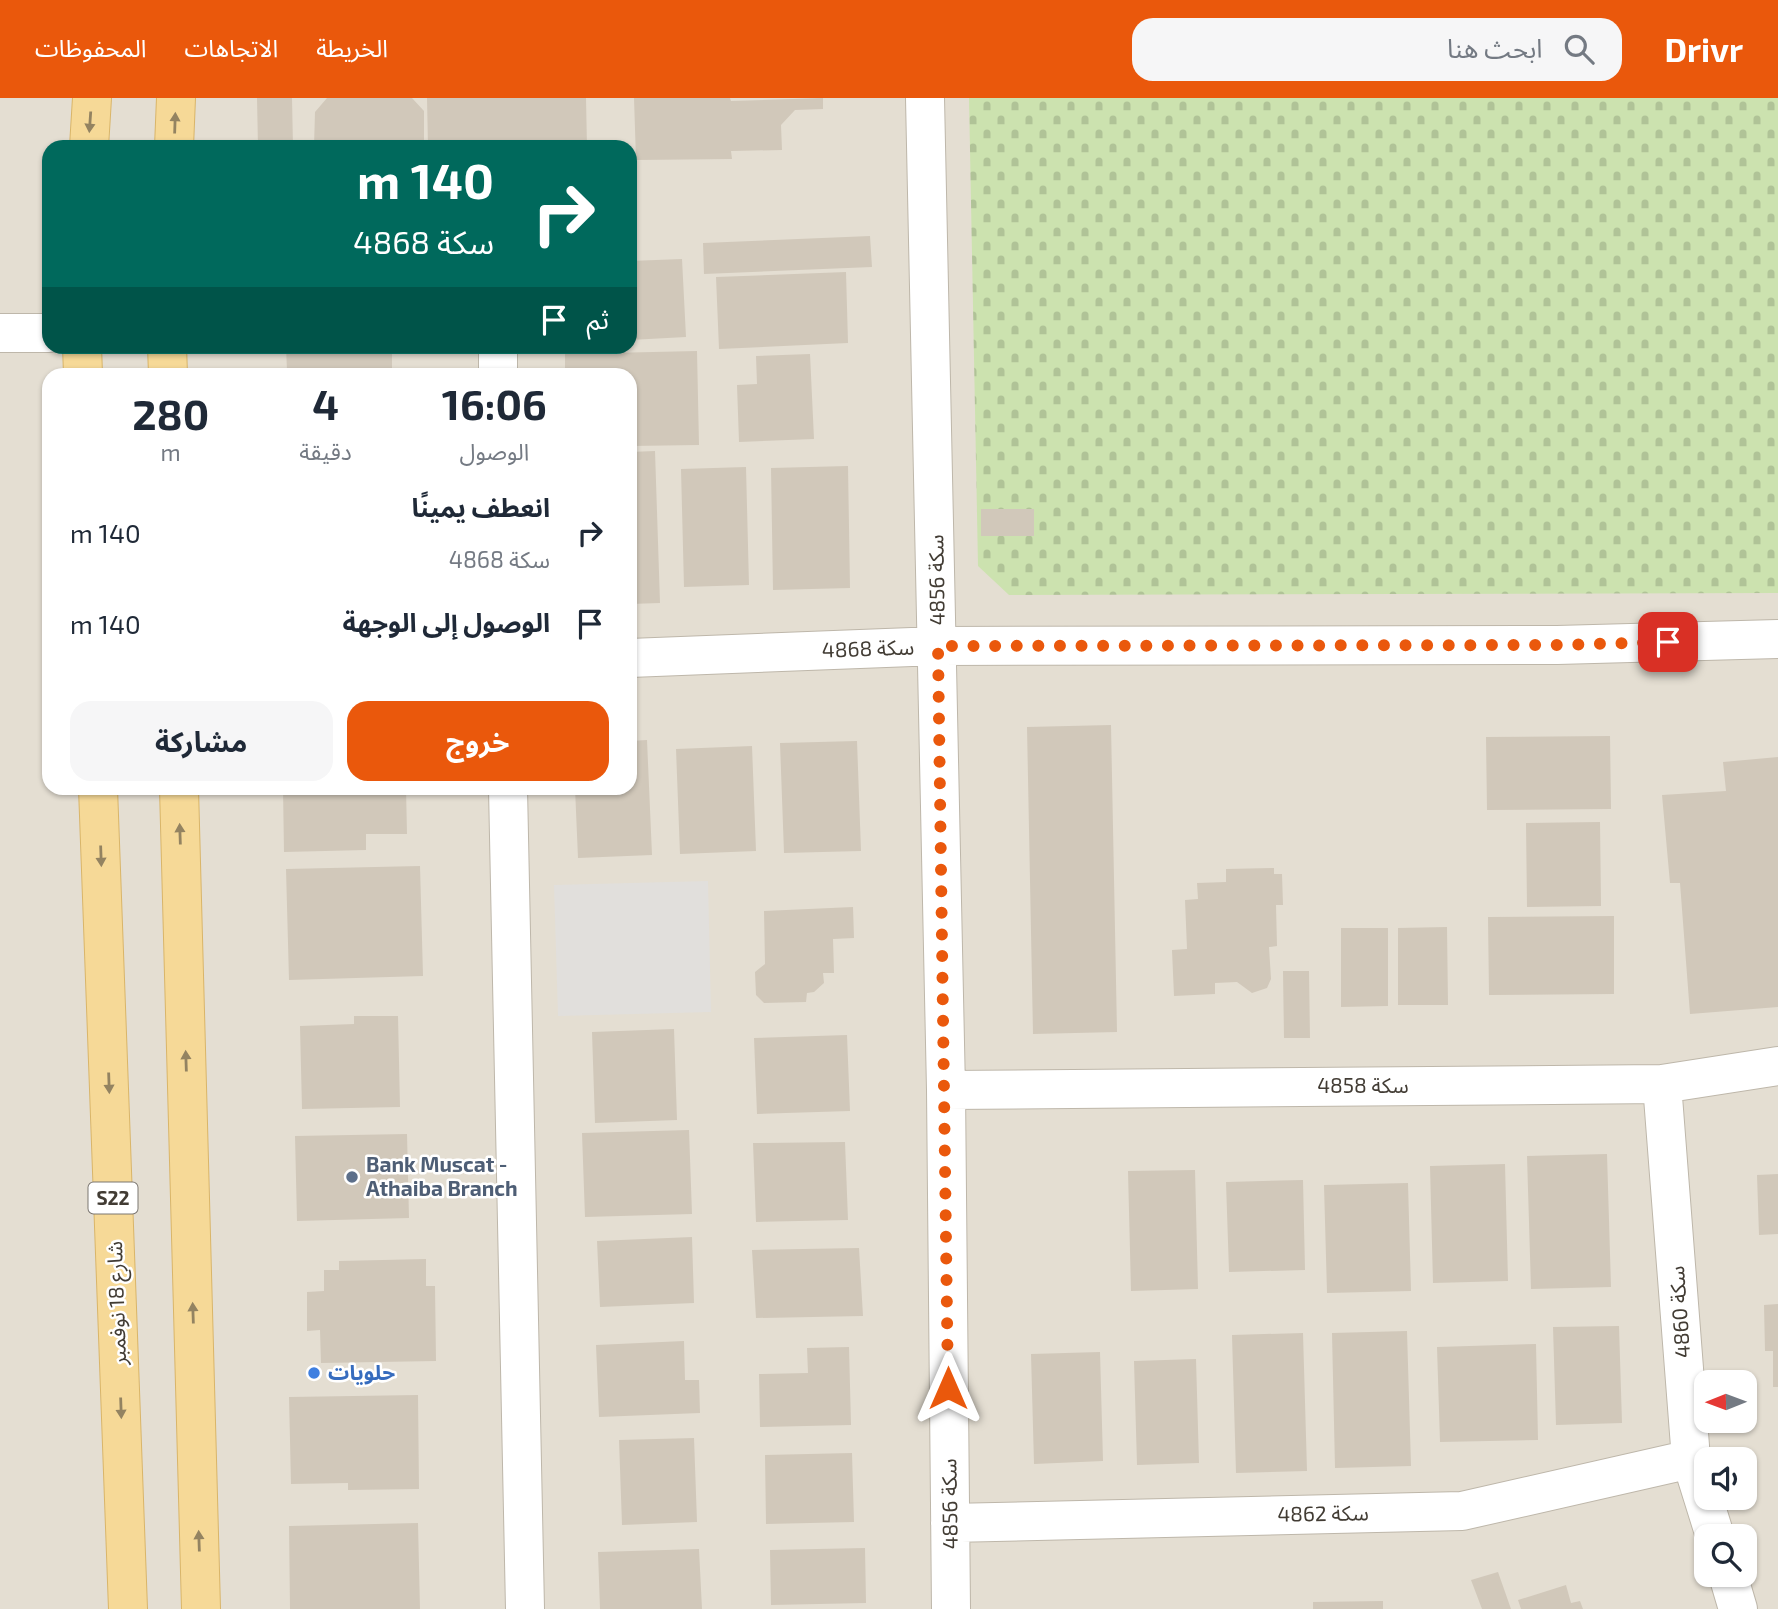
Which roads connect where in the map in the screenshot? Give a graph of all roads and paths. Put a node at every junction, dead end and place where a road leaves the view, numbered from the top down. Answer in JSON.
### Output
{"nodes":[{"id":1,"x":92,"y":98,"type":"edge"},
{"id":2,"x":176,"y":98,"type":"edge"},
{"id":3,"x":925,"y":98,"type":"edge"},
{"id":4,"x":89,"y":140,"type":"edge"},
{"id":5,"x":174,"y":140,"type":"edge"},
{"id":6,"x":0,"y":333,"type":"edge"},
{"id":7,"x":42,"y":333,"type":"edge"},
{"id":8,"x":1778,"y":639,"type":"edge"},
{"id":9,"x":938,"y":646,"type":"junction"},
{"id":10,"x":637,"y":658,"type":"edge"},
{"id":11,"x":98,"y":795,"type":"edge"},
{"id":12,"x":179,"y":795,"type":"edge"},
{"id":13,"x":508,"y":795,"type":"edge"},
{"id":14,"x":1778,"y":1066,"type":"edge"},
{"id":15,"x":1662,"y":1084,"type":"junction"},
{"id":16,"x":946,"y":1090,"type":"junction"},
{"id":17,"x":1691,"y":1459,"type":"junction"},
{"id":18,"x":950,"y":1523,"type":"junction"},
{"id":19,"x":1711,"y":1524,"type":"edge"},
{"id":20,"x":1732,"y":1587,"type":"edge"},
{"id":21,"x":128,"y":1609,"type":"edge"},
{"id":22,"x":201,"y":1609,"type":"edge"},
{"id":23,"x":525,"y":1609,"type":"edge"},
{"id":24,"x":951,"y":1609,"type":"edge"},
{"id":25,"x":1738,"y":1609,"type":"edge"}],
"edges":[{"from":1,"to":4,"type":"main road","one_way":true},
{"from":5,"to":2,"type":"main road","one_way":true},
{"from":3,"to":9,"type":"street","name":"سكة 4856"},
{"from":6,"to":7,"type":"street"},
{"from":8,"to":9,"type":"street","name":"سكة 4868"},
{"from":9,"to":10,"type":"street","name":"سكة 4868"},
{"from":9,"to":16,"type":"street","name":"سكة 4856"},
{"from":11,"to":21,"type":"main road","name":"شارع 18 نوفمبر","number":"S22","one_way":true},
{"from":22,"to":12,"type":"main road","one_way":true},
{"from":13,"to":23,"type":"street"},
{"from":14,"to":15,"type":"street","name":"سكة 4858"},
{"from":15,"to":16,"type":"street","name":"سكة 4858"},
{"from":15,"to":17,"type":"street","name":"سكة 4860"},
{"from":16,"to":18,"type":"street","name":"سكة 4856"},
{"from":17,"to":18,"type":"street","name":"سكة 4862"},
{"from":17,"to":19,"type":"street","name":"سكة 4860"},
{"from":18,"to":24,"type":"street","name":"سكة 4856"},
{"from":20,"to":25,"type":"street"}]}
